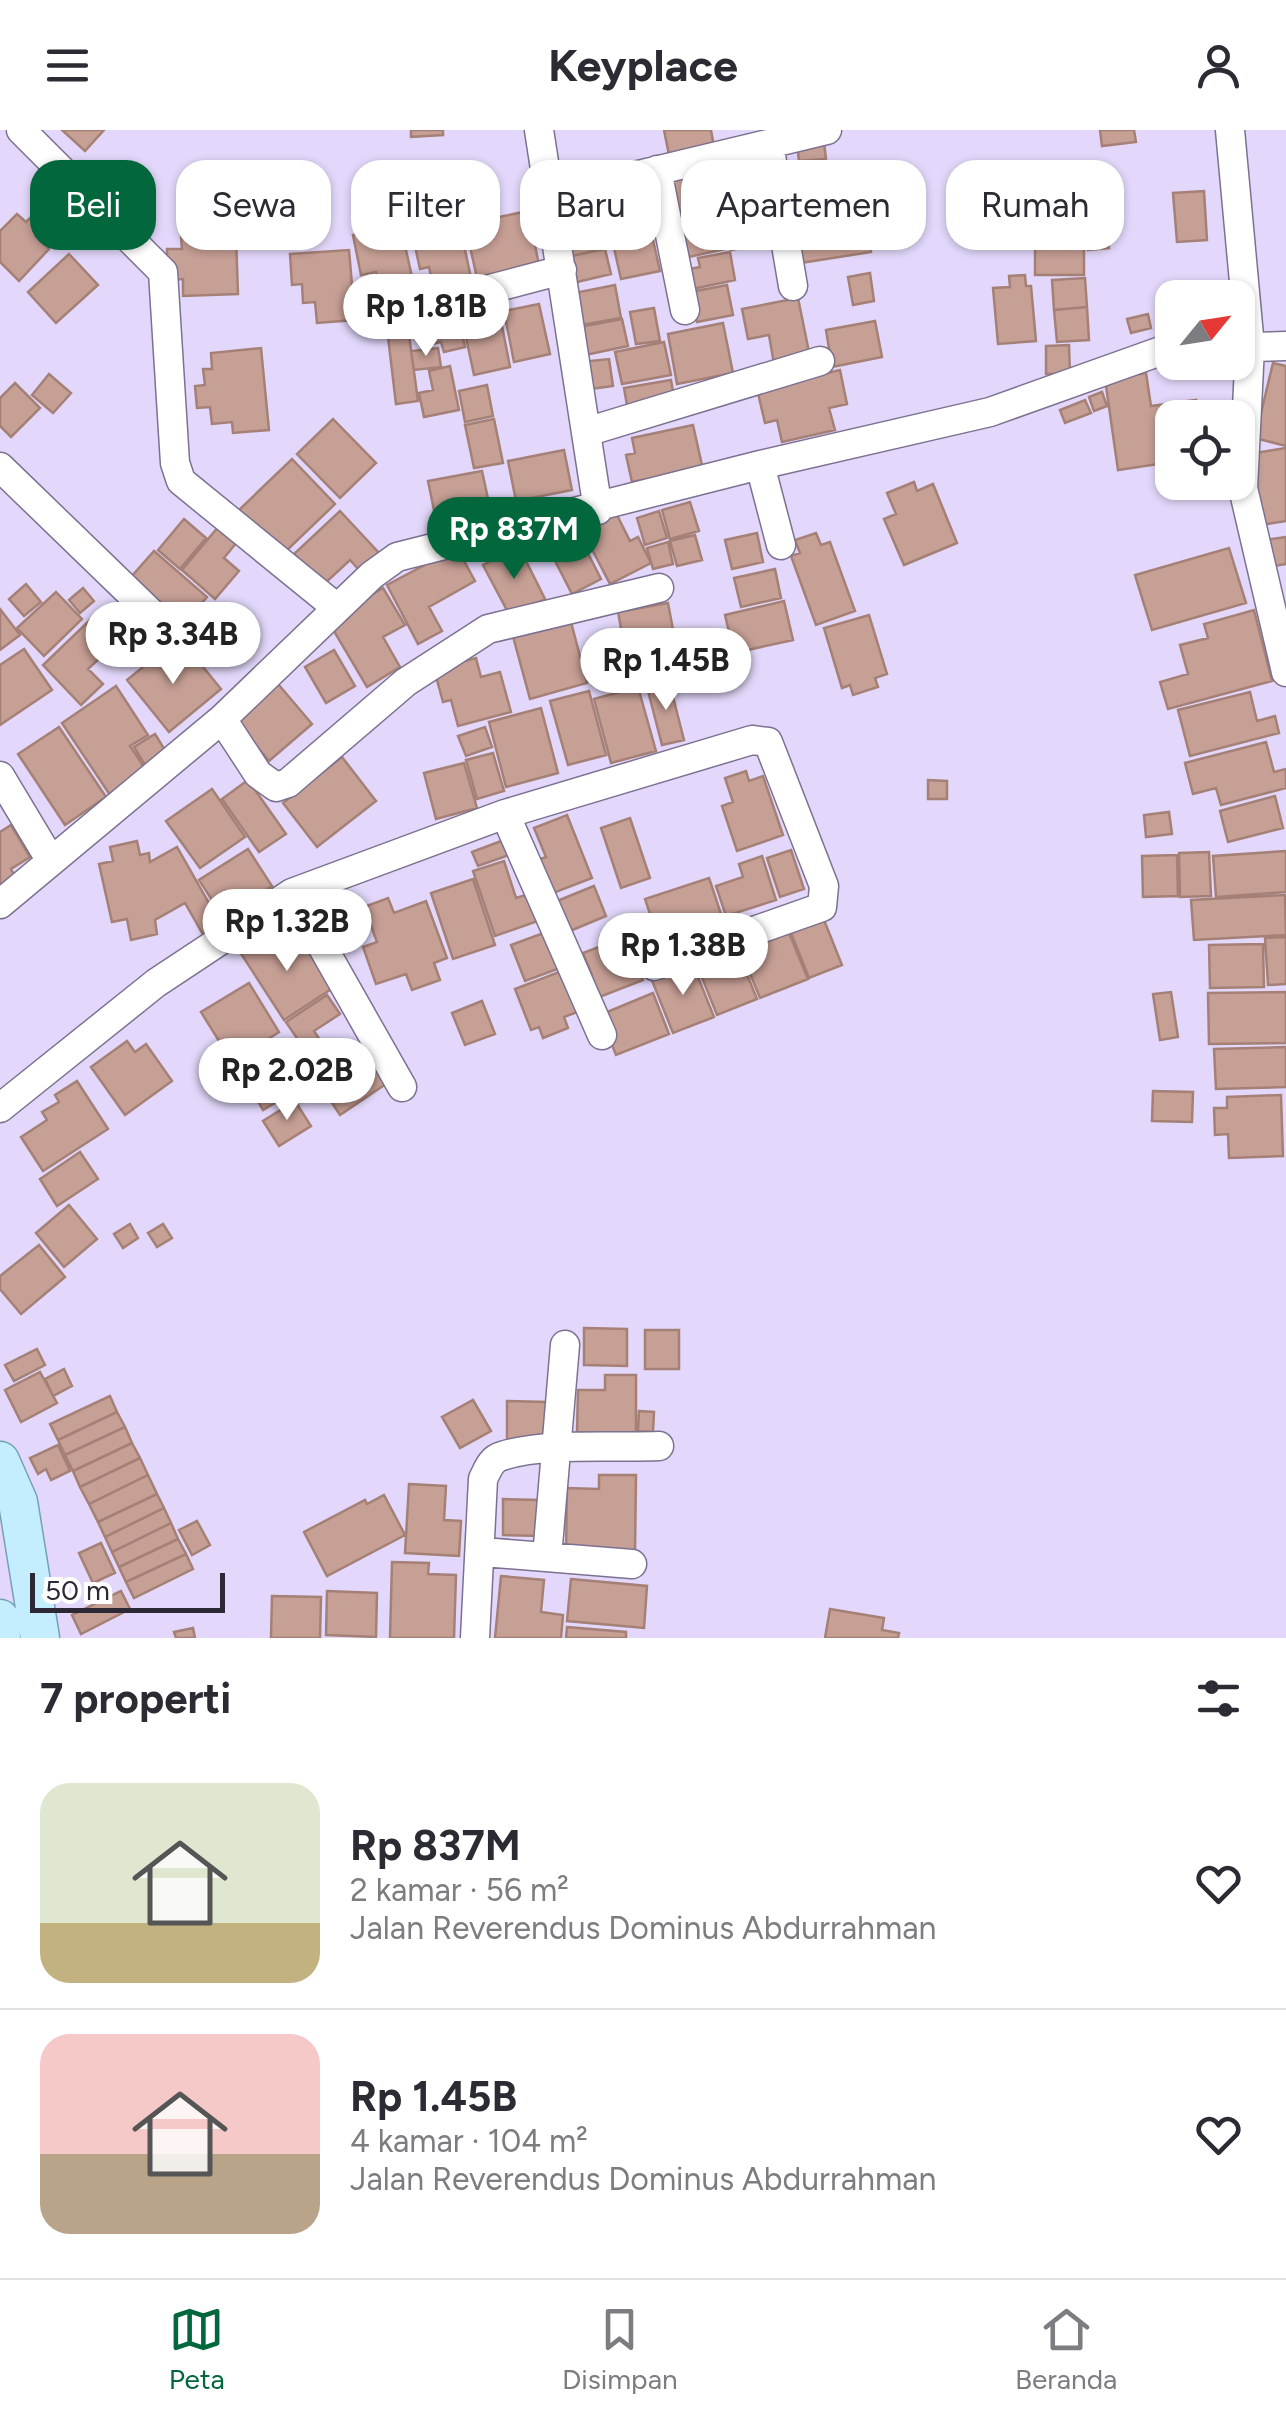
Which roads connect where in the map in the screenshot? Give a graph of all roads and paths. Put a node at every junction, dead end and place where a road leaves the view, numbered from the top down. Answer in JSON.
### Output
{"nodes":[{"id":1,"x":21,"y":130,"type":"edge"},
{"id":2,"x":539,"y":130,"type":"edge"},
{"id":3,"x":827,"y":130,"type":"edge"},
{"id":4,"x":1230,"y":130,"type":"edge"},
{"id":5,"x":769,"y":144,"type":"junction"},
{"id":6,"x":544,"y":160,"type":"edge"},
{"id":7,"x":661,"y":169,"type":"edge"},
{"id":8,"x":661,"y":194,"type":"edge"},
{"id":9,"x":559,"y":250,"type":"edge"},
{"id":10,"x":562,"y":270,"type":"junction"},
{"id":11,"x":1241,"y":280,"type":"edge"},
{"id":12,"x":793,"y":286,"type":"dead end"},
{"id":13,"x":685,"y":310,"type":"dead end"},
{"id":14,"x":376,"y":319,"type":"dead end"},
{"id":15,"x":1255,"y":339,"type":"edge"},
{"id":16,"x":1286,"y":346,"type":"edge"},
{"id":17,"x":1155,"y":353,"type":"edge"},
{"id":18,"x":820,"y":361,"type":"dead end"},
{"id":19,"x":1244,"y":380,"type":"edge"},
{"id":20,"x":586,"y":432,"type":"junction"},
{"id":21,"x":760,"y":465,"type":"junction"},
{"id":22,"x":0,"y":467,"type":"edge"},
{"id":23,"x":598,"y":510,"type":"junction"},
{"id":24,"x":781,"y":545,"type":"dead end"},
{"id":25,"x":659,"y":588,"type":"dead end"},
{"id":26,"x":338,"y":608,"type":"junction"},
{"id":27,"x":154,"y":616,"type":"dead end"},
{"id":28,"x":1286,"y":672,"type":"edge"},
{"id":29,"x":222,"y":719,"type":"junction"},
{"id":30,"x":0,"y":776,"type":"edge"},
{"id":31,"x":504,"y":814,"type":"junction"},
{"id":32,"x":51,"y":861,"type":"junction"},
{"id":33,"x":292,"y":893,"type":"junction"},
{"id":34,"x":0,"y":904,"type":"edge"},
{"id":35,"x":654,"y":966,"type":"dead end"},
{"id":36,"x":602,"y":1035,"type":"dead end"},
{"id":37,"x":402,"y":1087,"type":"dead end"},
{"id":38,"x":0,"y":1108,"type":"edge"},
{"id":39,"x":565,"y":1346,"type":"dead end"},
{"id":40,"x":658,"y":1446,"type":"dead end"},
{"id":41,"x":556,"y":1450,"type":"junction"},
{"id":42,"x":0,"y":1462,"type":"edge"},
{"id":43,"x":9,"y":1505,"type":"edge"},
{"id":44,"x":483,"y":1552,"type":"junction"},
{"id":45,"x":546,"y":1557,"type":"junction"},
{"id":46,"x":632,"y":1564,"type":"dead end"},
{"id":47,"x":0,"y":1619,"type":"edge"},
{"id":48,"x":1,"y":1638,"type":"edge"},
{"id":49,"x":40,"y":1638,"type":"edge"},
{"id":50,"x":475,"y":1638,"type":"edge"}],
"edges":[{"from":1,"to":26,"type":"street"},
{"from":2,"to":6,"type":"street"},
{"from":3,"to":5,"type":"street"},
{"from":4,"to":11,"type":"street"},
{"from":5,"to":7,"type":"street"},
{"from":5,"to":12,"type":"street"},
{"from":8,"to":13,"type":"street"},
{"from":9,"to":10,"type":"street"},
{"from":10,"to":14,"type":"street"},
{"from":10,"to":20,"type":"street"},
{"from":15,"to":16,"type":"street"},
{"from":17,"to":21,"type":"street"},
{"from":18,"to":20,"type":"street"},
{"from":19,"to":28,"type":"street"},
{"from":20,"to":23,"type":"street"},
{"from":21,"to":23,"type":"street"},
{"from":21,"to":24,"type":"street"},
{"from":22,"to":27,"type":"street"},
{"from":23,"to":26,"type":"street"},
{"from":25,"to":29,"type":"street"},
{"from":26,"to":29,"type":"street"},
{"from":29,"to":32,"type":"street"},
{"from":30,"to":32,"type":"street"},
{"from":31,"to":33,"type":"street"},
{"from":31,"to":35,"type":"street"},
{"from":31,"to":36,"type":"street"},
{"from":32,"to":34,"type":"street"},
{"from":33,"to":37,"type":"street"},
{"from":33,"to":38,"type":"street"},
{"from":39,"to":41,"type":"street"},
{"from":40,"to":41,"type":"street"},
{"from":41,"to":44,"type":"street"},
{"from":41,"to":45,"type":"street"},
{"from":42,"to":43,"type":"main road"},
{"from":43,"to":49,"type":"main road"},
{"from":44,"to":45,"type":"street"},
{"from":44,"to":50,"type":"street"},
{"from":45,"to":46,"type":"street"},
{"from":47,"to":48,"type":"main road"}]}
